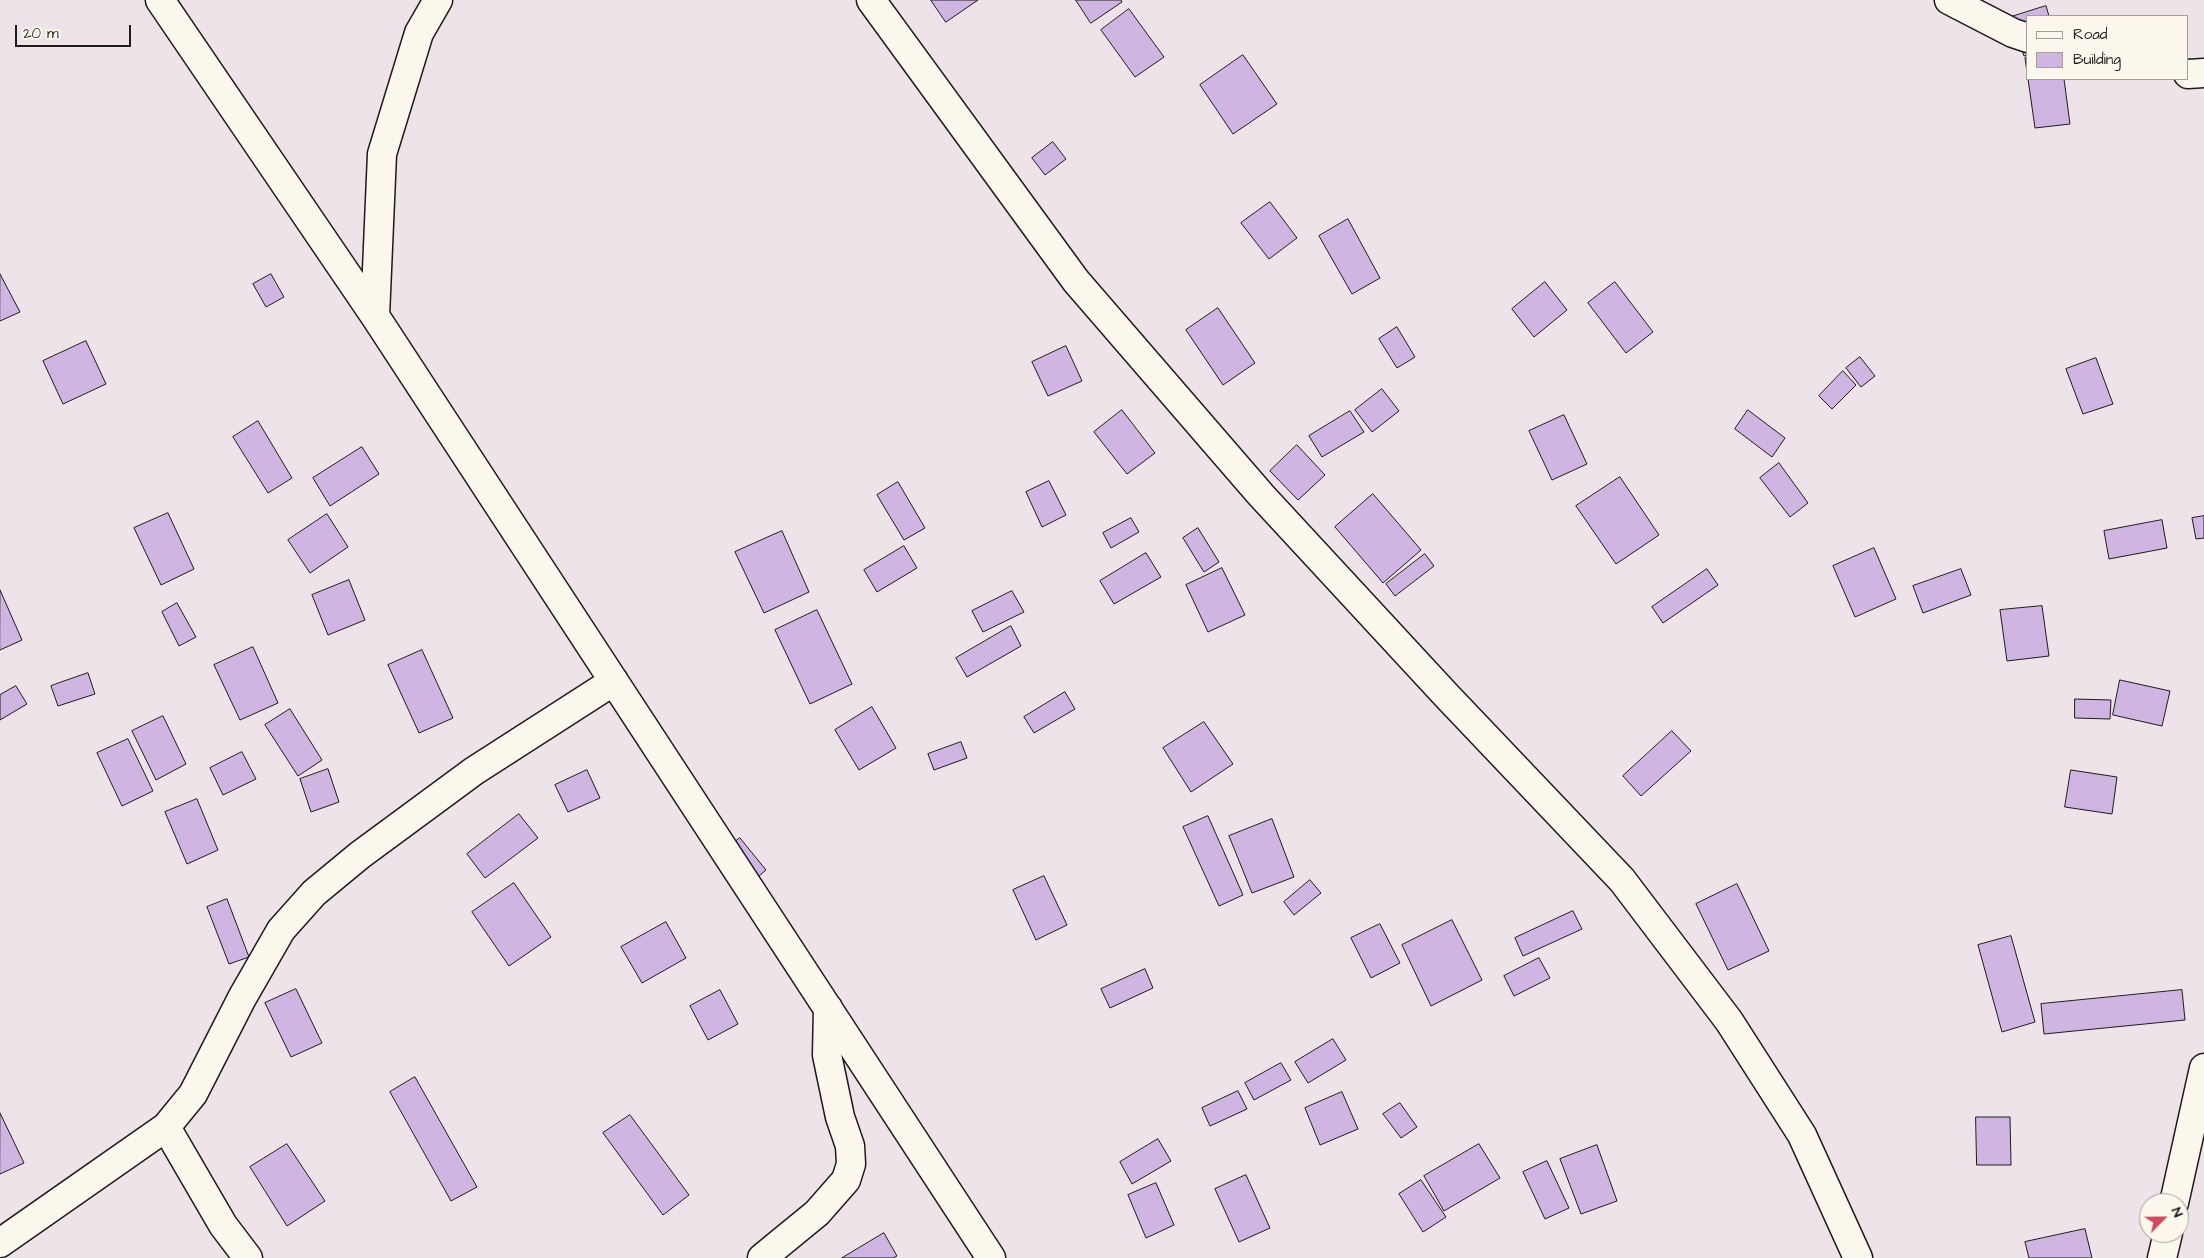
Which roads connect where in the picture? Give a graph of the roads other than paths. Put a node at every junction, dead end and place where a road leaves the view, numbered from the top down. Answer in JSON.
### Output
{"nodes":[{"id":1,"x":160,"y":0,"type":"edge"},
{"id":2,"x":438,"y":0,"type":"edge"},
{"id":3,"x":871,"y":0,"type":"edge"},
{"id":4,"x":1949,"y":0,"type":"edge"},
{"id":5,"x":2026,"y":37,"type":"edge"},
{"id":6,"x":2204,"y":73,"type":"edge"},
{"id":7,"x":2189,"y":74,"type":"edge"},
{"id":8,"x":375,"y":316,"type":"junction"},
{"id":9,"x":614,"y":681,"type":"junction"},
{"id":10,"x":828,"y":1008,"type":"junction"},
{"id":11,"x":2204,"y":1068,"type":"edge"},
{"id":12,"x":166,"y":1127,"type":"junction"},
{"id":13,"x":2176,"y":1193,"type":"edge"},
{"id":14,"x":0,"y":1242,"type":"edge"},
{"id":15,"x":2166,"y":1243,"type":"edge"},
{"id":16,"x":248,"y":1258,"type":"edge"},
{"id":17,"x":762,"y":1258,"type":"edge"},
{"id":18,"x":991,"y":1258,"type":"edge"},
{"id":19,"x":1858,"y":1258,"type":"edge"},
{"id":20,"x":2162,"y":1258,"type":"edge"}],
"edges":[{"from":1,"to":8,"type":"street"},
{"from":2,"to":8,"type":"street"},
{"from":3,"to":19,"type":"street"},
{"from":4,"to":5,"type":"street"},
{"from":6,"to":7,"type":"street"},
{"from":8,"to":9,"type":"street"},
{"from":9,"to":10,"type":"street"},
{"from":9,"to":12,"type":"street"},
{"from":10,"to":17,"type":"street"},
{"from":10,"to":18,"type":"street"},
{"from":11,"to":13,"type":"street"},
{"from":12,"to":14,"type":"street"},
{"from":12,"to":16,"type":"street"},
{"from":15,"to":20,"type":"street"}]}
